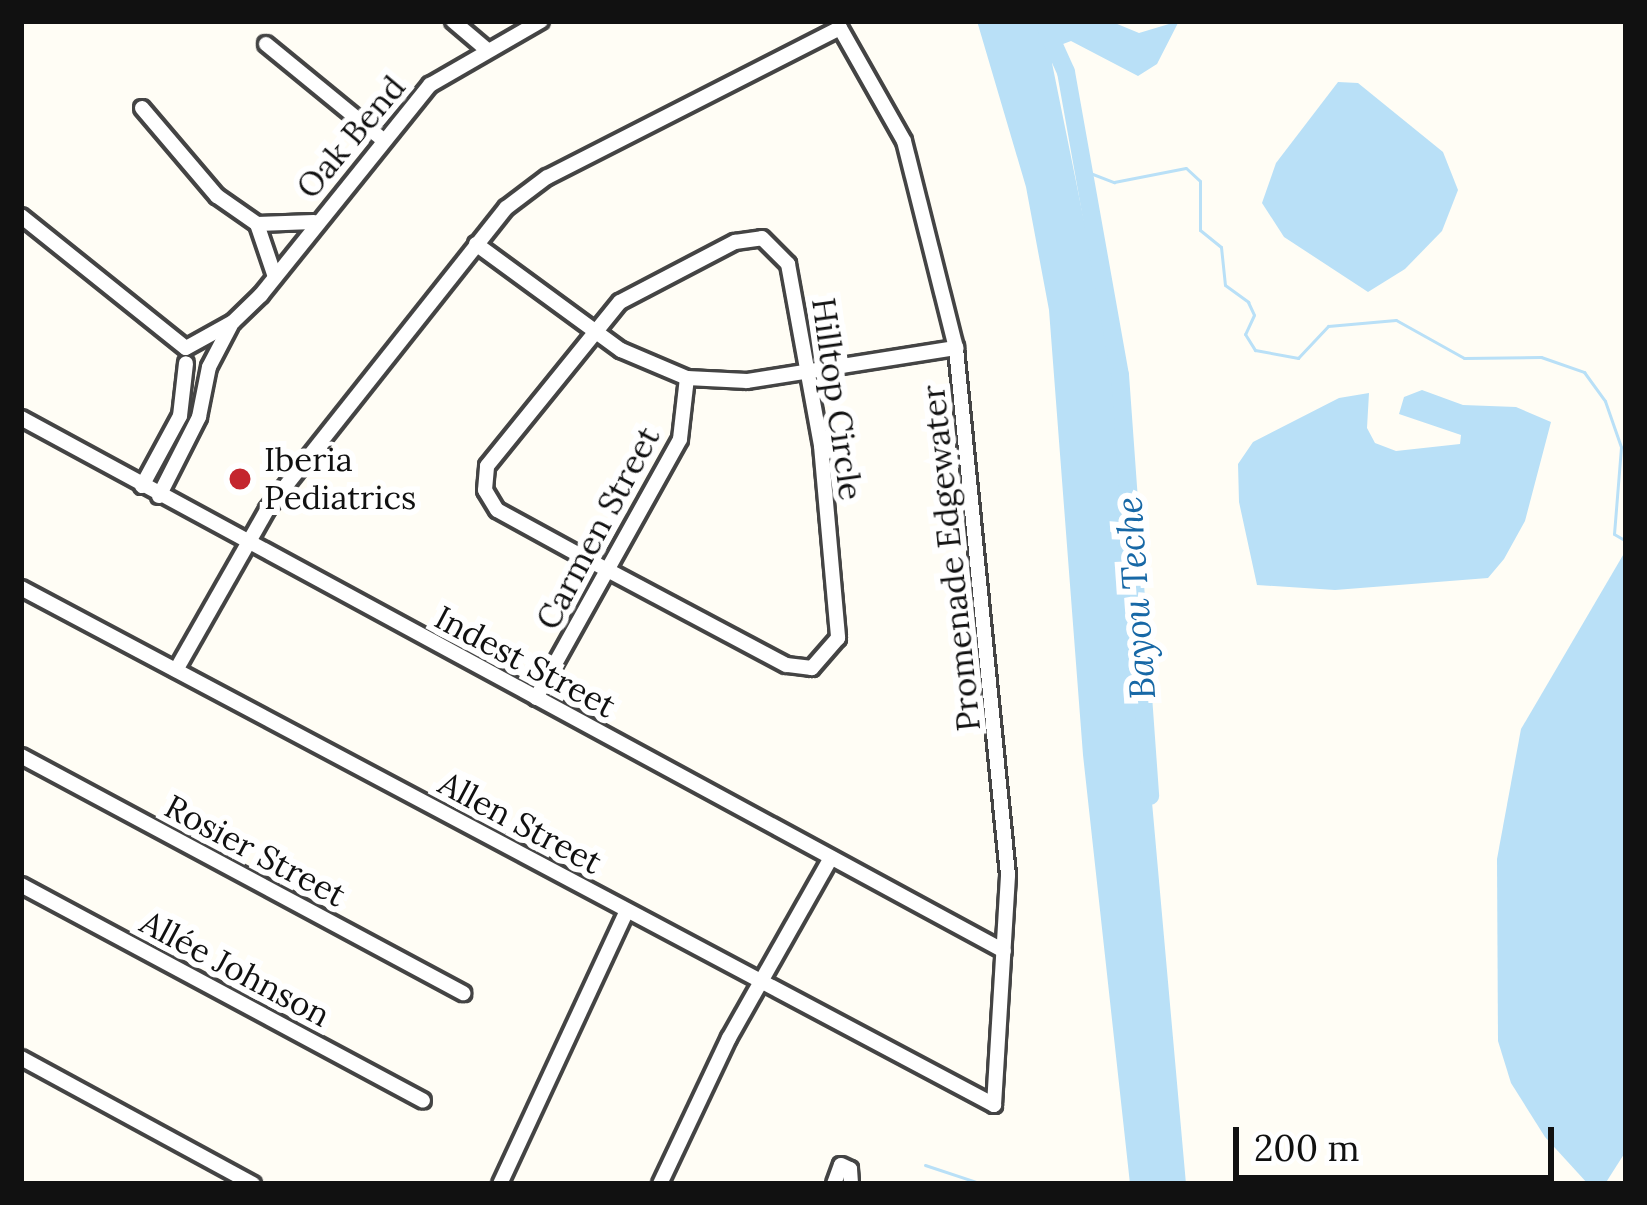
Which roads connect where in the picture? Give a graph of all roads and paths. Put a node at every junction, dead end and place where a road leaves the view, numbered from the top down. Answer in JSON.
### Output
{"nodes":[{"id":1,"x":453,"y":21,"type":"edge"},
{"id":2,"x":541,"y":21,"type":"edge"},
{"id":3,"x":266,"y":44,"type":"dead end"},
{"id":4,"x":486,"y":49,"type":"junction"},
{"id":5,"x":142,"y":108,"type":"dead end"},
{"id":6,"x":381,"y":138,"type":"junction"},
{"id":7,"x":21,"y":216,"type":"edge"},
{"id":8,"x":314,"y":222,"type":"junction"},
{"id":9,"x":257,"y":224,"type":"junction"},
{"id":10,"x":476,"y":244,"type":"junction"},
{"id":11,"x":274,"y":274,"type":"junction"},
{"id":12,"x":233,"y":322,"type":"junction"},
{"id":13,"x":592,"y":330,"type":"junction"},
{"id":14,"x":956,"y":348,"type":"junction"},
{"id":15,"x":186,"y":355,"type":"junction"},
{"id":16,"x":208,"y":367,"type":"junction"},
{"id":17,"x":811,"y":372,"type":"junction"},
{"id":18,"x":687,"y":378,"type":"junction"},
{"id":19,"x":26,"y":422,"type":"edge"},
{"id":20,"x":21,"y":442,"type":"edge"},
{"id":21,"x":142,"y":486,"type":"junction"},
{"id":22,"x":159,"y":496,"type":"junction"},
{"id":23,"x":247,"y":544,"type":"junction"},
{"id":24,"x":609,"y":569,"type":"junction"},
{"id":25,"x":21,"y":588,"type":"edge"},
{"id":26,"x":176,"y":670,"type":"junction"},
{"id":27,"x":536,"y":698,"type":"junction"},
{"id":28,"x":21,"y":756,"type":"edge"},
{"id":29,"x":831,"y":858,"type":"junction"},
{"id":30,"x":21,"y":885,"type":"edge"},
{"id":31,"x":627,"y":911,"type":"junction"},
{"id":32,"x":1004,"y":951,"type":"junction"},
{"id":33,"x":761,"y":981,"type":"junction"},
{"id":34,"x":464,"y":993,"type":"dead end"},
{"id":35,"x":21,"y":1058,"type":"edge"},
{"id":36,"x":423,"y":1101,"type":"dead end"},
{"id":37,"x":994,"y":1105,"type":"joint"},
{"id":38,"x":253,"y":1184,"type":"edge"},
{"id":39,"x":500,"y":1184,"type":"edge"},
{"id":40,"x":660,"y":1184,"type":"edge"},
{"id":41,"x":834,"y":1184,"type":"edge"},
{"id":42,"x":851,"y":1184,"type":"edge"}],
"edges":[{"from":1,"to":4,"type":"street"},
{"from":2,"to":4,"type":"street","name":"Oak Bend"},
{"from":3,"to":6,"type":"street"},
{"from":4,"to":6,"type":"street","name":"Oak Bend"},
{"from":5,"to":9,"type":"street"},
{"from":6,"to":8,"type":"street","name":"Oak Bend"},
{"from":7,"to":15,"type":"street"},
{"from":8,"to":9,"type":"street"},
{"from":8,"to":11,"type":"street","name":"Oak Bend"},
{"from":9,"to":11,"type":"street"},
{"from":10,"to":13,"type":"street"},
{"from":10,"to":14,"type":"street","name":"Promenade Edgewater"},
{"from":10,"to":23,"type":"street"},
{"from":11,"to":12,"type":"street","name":"Oak Bend"},
{"from":12,"to":15,"type":"street","name":"Oak Bend"},
{"from":12,"to":16,"type":"street","name":"Oak Bend"},
{"from":13,"to":17,"type":"street","name":"Hilltop Circle"},
{"from":13,"to":18,"type":"street"},
{"from":13,"to":24,"type":"street","name":"Hilltop Circle"},
{"from":14,"to":17,"type":"street"},
{"from":14,"to":32,"type":"street","name":"Promenade Edgewater"},
{"from":15,"to":16,"type":"street"},
{"from":15,"to":21,"type":"street"},
{"from":16,"to":22,"type":"street","name":"Oak Bend"},
{"from":17,"to":18,"type":"street"},
{"from":17,"to":24,"type":"street","name":"Hilltop Circle"},
{"from":18,"to":24,"type":"street","name":"Carmen Street"},
{"from":19,"to":20,"type":"street"},
{"from":19,"to":21,"type":"street","name":"Indest Street"},
{"from":21,"to":22,"type":"street","name":"Indest Street"},
{"from":22,"to":23,"type":"street","name":"Indest Street"},
{"from":23,"to":26,"type":"street"},
{"from":23,"to":27,"type":"street","name":"Indest Street"},
{"from":24,"to":27,"type":"street","name":"Carmen Street"},
{"from":25,"to":26,"type":"street","name":"Allen Street"},
{"from":26,"to":31,"type":"street","name":"Allen Street"},
{"from":27,"to":29,"type":"street","name":"Indest Street"},
{"from":28,"to":34,"type":"street","name":"Rosier Street"},
{"from":29,"to":32,"type":"street","name":"Indest Street"},
{"from":29,"to":33,"type":"street"},
{"from":30,"to":36,"type":"street","name":"Allée Johnson"},
{"from":31,"to":33,"type":"street","name":"Allen Street"},
{"from":31,"to":39,"type":"street"},
{"from":32,"to":37,"type":"street","name":"Promenade Edgewater"},
{"from":33,"to":37,"type":"street","name":"Allen Street"},
{"from":33,"to":40,"type":"street"},
{"from":35,"to":38,"type":"street"},
{"from":41,"to":42,"type":"street"}]}
